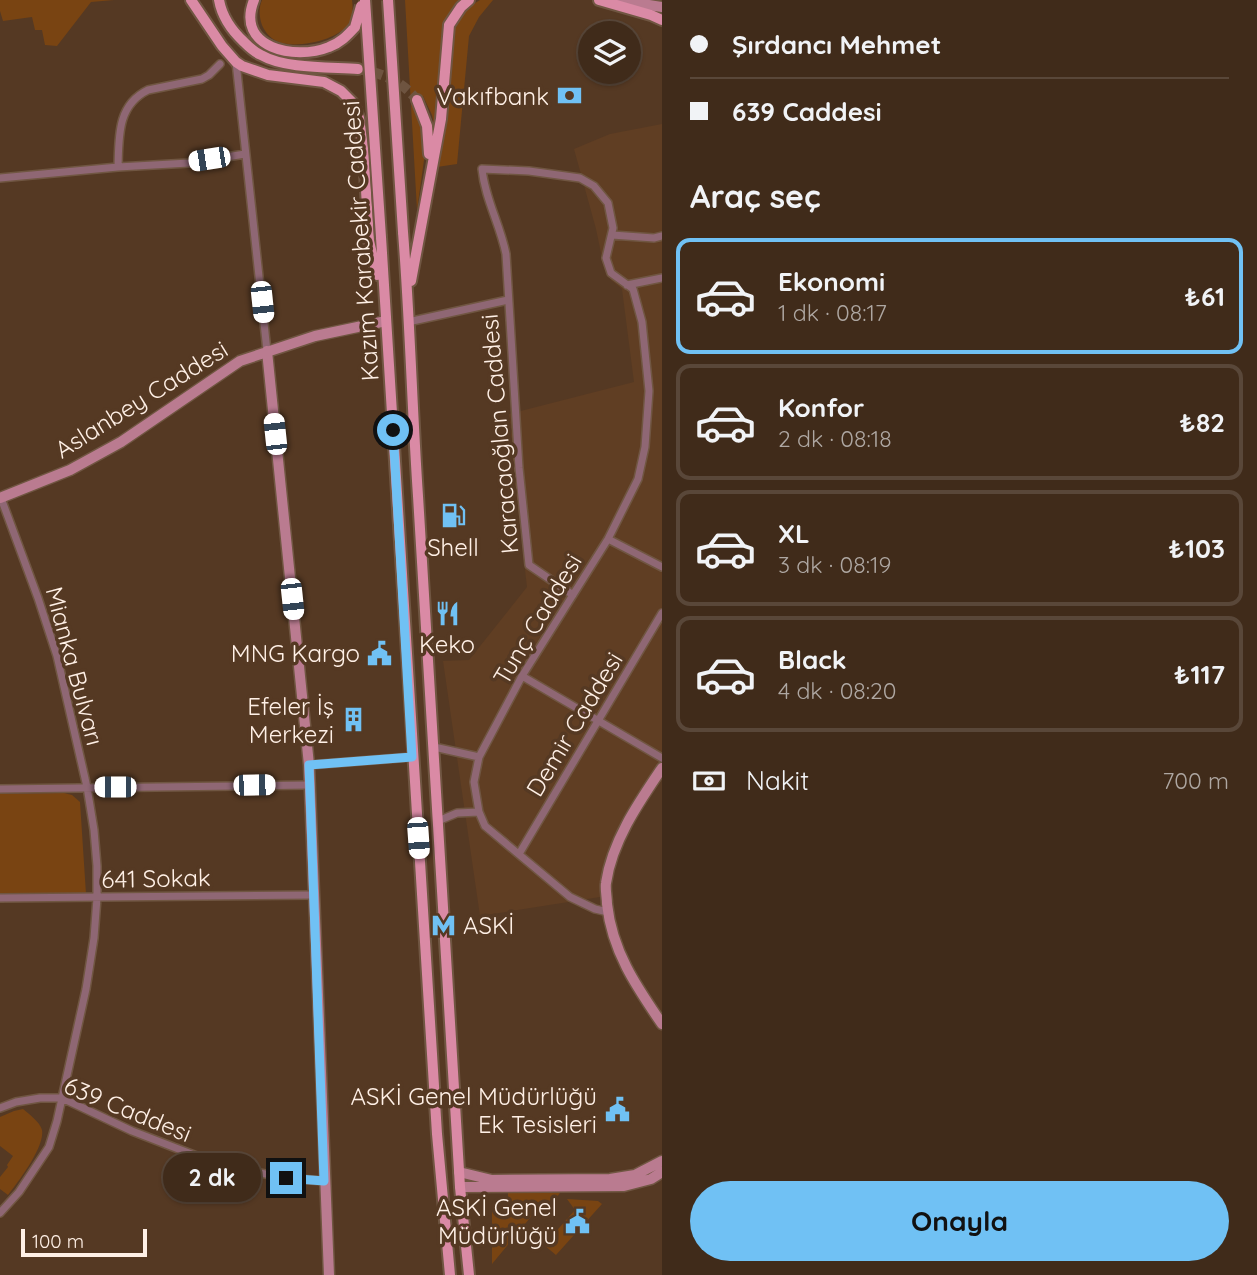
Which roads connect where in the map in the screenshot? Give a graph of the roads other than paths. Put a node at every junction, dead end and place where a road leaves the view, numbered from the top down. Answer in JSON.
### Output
{"nodes":[{"id":1,"x":191,"y":0,"type":"edge"},
{"id":2,"x":219,"y":0,"type":"edge"},
{"id":3,"x":254,"y":0,"type":"edge"},
{"id":4,"x":364,"y":0,"type":"edge"},
{"id":5,"x":388,"y":0,"type":"edge"},
{"id":6,"x":469,"y":0,"type":"edge"},
{"id":7,"x":599,"y":0,"type":"edge"},
{"id":8,"x":617,"y":0,"type":"edge"},
{"id":9,"x":662,"y":7,"type":"edge"},
{"id":10,"x":662,"y":20,"type":"edge"},
{"id":11,"x":236,"y":62,"type":"junction"},
{"id":12,"x":220,"y":64,"type":"dead end"},
{"id":13,"x":358,"y":69,"type":"tunnel mouth"},
{"id":14,"x":417,"y":100,"type":"tunnel mouth"},
{"id":15,"x":245,"y":154,"type":"junction"},
{"id":16,"x":118,"y":166,"type":"junction"},
{"id":17,"x":0,"y":178,"type":"edge"},
{"id":18,"x":426,"y":199,"type":"junction"},
{"id":19,"x":611,"y":235,"type":"junction"},
{"id":20,"x":662,"y":236,"type":"edge"},
{"id":21,"x":662,"y":278,"type":"edge"},
{"id":22,"x":627,"y":285,"type":"junction"},
{"id":23,"x":408,"y":297,"type":"junction"},
{"id":24,"x":383,"y":298,"type":"junction"},
{"id":25,"x":508,"y":300,"type":"junction"},
{"id":26,"x":386,"y":321,"type":"junction"},
{"id":27,"x":408,"y":323,"type":"junction"},
{"id":28,"x":267,"y":351,"type":"junction"},
{"id":29,"x":1,"y":498,"type":"edge"},
{"id":30,"x":608,"y":539,"type":"junction"},
{"id":31,"x":662,"y":567,"type":"edge"},
{"id":32,"x":573,"y":595,"type":"junction"},
{"id":33,"x":662,"y":613,"type":"edge"},
{"id":34,"x":522,"y":676,"type":"junction"},
{"id":35,"x":599,"y":721,"type":"junction"},
{"id":36,"x":434,"y":747,"type":"junction"},
{"id":37,"x":412,"y":757,"type":"junction"},
{"id":38,"x":479,"y":757,"type":"junction"},
{"id":39,"x":662,"y":758,"type":"edge"},
{"id":40,"x":309,"y":765,"type":"junction"},
{"id":41,"x":662,"y":768,"type":"edge"},
{"id":42,"x":309,"y":785,"type":"junction"},
{"id":43,"x":87,"y":787,"type":"junction"},
{"id":44,"x":0,"y":789,"type":"edge"},
{"id":45,"x":479,"y":812,"type":"junction"},
{"id":46,"x":438,"y":821,"type":"junction"},
{"id":47,"x":519,"y":854,"type":"junction"},
{"id":48,"x":313,"y":895,"type":"junction"},
{"id":49,"x":0,"y":898,"type":"edge"},
{"id":50,"x":97,"y":898,"type":"junction"},
{"id":51,"x":608,"y":912,"type":"junction"},
{"id":52,"x":662,"y":1024,"type":"edge"},
{"id":53,"x":62,"y":1098,"type":"junction"},
{"id":54,"x":0,"y":1108,"type":"edge"},
{"id":55,"x":662,"y":1161,"type":"edge"},
{"id":56,"x":459,"y":1172,"type":"junction"},
{"id":57,"x":662,"y":1172,"type":"edge"},
{"id":58,"x":324,"y":1181,"type":"junction"},
{"id":59,"x":460,"y":1187,"type":"junction"},
{"id":60,"x":0,"y":1213,"type":"edge"},
{"id":61,"x":329,"y":1275,"type":"edge"},
{"id":62,"x":450,"y":1275,"type":"edge"},
{"id":63,"x":469,"y":1275,"type":"edge"}],
"edges":[{"from":1,"to":11,"type":"main road"},
{"from":2,"to":13,"type":"main road"},
{"from":3,"to":4,"type":"main road","bridge":true},
{"from":4,"to":24,"type":"main road","name":"Kazım Karabekir Caddesi","bridge":true},
{"from":5,"to":23,"type":"main road","name":"Kazım Karabekir Caddesi","bridge":true},
{"from":6,"to":18,"type":"main road"},
{"from":7,"to":10,"type":"main road"},
{"from":8,"to":9,"type":"street"},
{"from":11,"to":15,"type":"street"},
{"from":11,"to":24,"type":"main road"},
{"from":12,"to":16,"type":"street"},
{"from":14,"to":18,"type":"main road"},
{"from":15,"to":16,"type":"street"},
{"from":15,"to":28,"type":"street"},
{"from":16,"to":17,"type":"street"},
{"from":18,"to":23,"type":"main road"},
{"from":19,"to":20,"type":"street"},
{"from":19,"to":22,"type":"street","name":"Tunç Caddesi"},
{"from":19,"to":25,"type":"street","name":"Karacaoğlan Caddesi"},
{"from":21,"to":22,"type":"street"},
{"from":22,"to":30,"type":"street","name":"Tunç Caddesi"},
{"from":23,"to":27,"type":"main road","name":"Kazım Karabekir Caddesi"},
{"from":24,"to":26,"type":"main road","name":"Kazım Karabekir Caddesi"},
{"from":25,"to":27,"type":"street"},
{"from":25,"to":32,"type":"street","name":"Karacaoğlan Caddesi"},
{"from":26,"to":28,"type":"street","name":"Aslanbey Caddesi"},
{"from":26,"to":37,"type":"main road","name":"Kazım Karabekir Caddesi"},
{"from":27,"to":36,"type":"main road","name":"Kazım Karabekir Caddesi"},
{"from":28,"to":29,"type":"street","name":"Aslanbey Caddesi"},
{"from":28,"to":40,"type":"street"},
{"from":29,"to":43,"type":"street","name":"Mianka Bulvarı"},
{"from":30,"to":31,"type":"street"},
{"from":30,"to":32,"type":"street","name":"Tunç Caddesi"},
{"from":32,"to":34,"type":"street","name":"Tunç Caddesi"},
{"from":33,"to":35,"type":"street","name":"Demir Caddesi"},
{"from":34,"to":35,"type":"street"},
{"from":34,"to":38,"type":"street","name":"Tunç Caddesi"},
{"from":35,"to":39,"type":"street"},
{"from":35,"to":47,"type":"street","name":"Demir Caddesi"},
{"from":36,"to":38,"type":"street"},
{"from":36,"to":46,"type":"main road","name":"Kazım Karabekir Caddesi"},
{"from":37,"to":40,"type":"street"},
{"from":37,"to":62,"type":"main road","name":"Kazım Karabekir Caddesi"},
{"from":38,"to":45,"type":"street","name":"Tunç Caddesi"},
{"from":40,"to":42,"type":"street"},
{"from":41,"to":51,"type":"street"},
{"from":42,"to":43,"type":"street"},
{"from":42,"to":48,"type":"street"},
{"from":43,"to":44,"type":"street"},
{"from":43,"to":50,"type":"street","name":"Mianka Bulvarı"},
{"from":45,"to":46,"type":"street"},
{"from":45,"to":47,"type":"street"},
{"from":46,"to":56,"type":"main road","name":"Kazım Karabekir Caddesi"},
{"from":47,"to":51,"type":"street"},
{"from":48,"to":50,"type":"street","name":"641 Sokak"},
{"from":48,"to":58,"type":"street"},
{"from":49,"to":50,"type":"street","name":"641 Sokak"},
{"from":50,"to":53,"type":"street","name":"Mianka Bulvarı"},
{"from":51,"to":52,"type":"street"},
{"from":53,"to":54,"type":"street","name":"639 Caddesi"},
{"from":53,"to":58,"type":"street","name":"639 Caddesi"},
{"from":53,"to":60,"type":"street","name":"Mianka Bulvarı"},
{"from":55,"to":56,"type":"street"},
{"from":56,"to":59,"type":"main road","name":"Kazım Karabekir Caddesi"},
{"from":57,"to":59,"type":"street"},
{"from":58,"to":61,"type":"street"},
{"from":59,"to":63,"type":"main road","name":"Kazım Karabekir Caddesi"}]}
